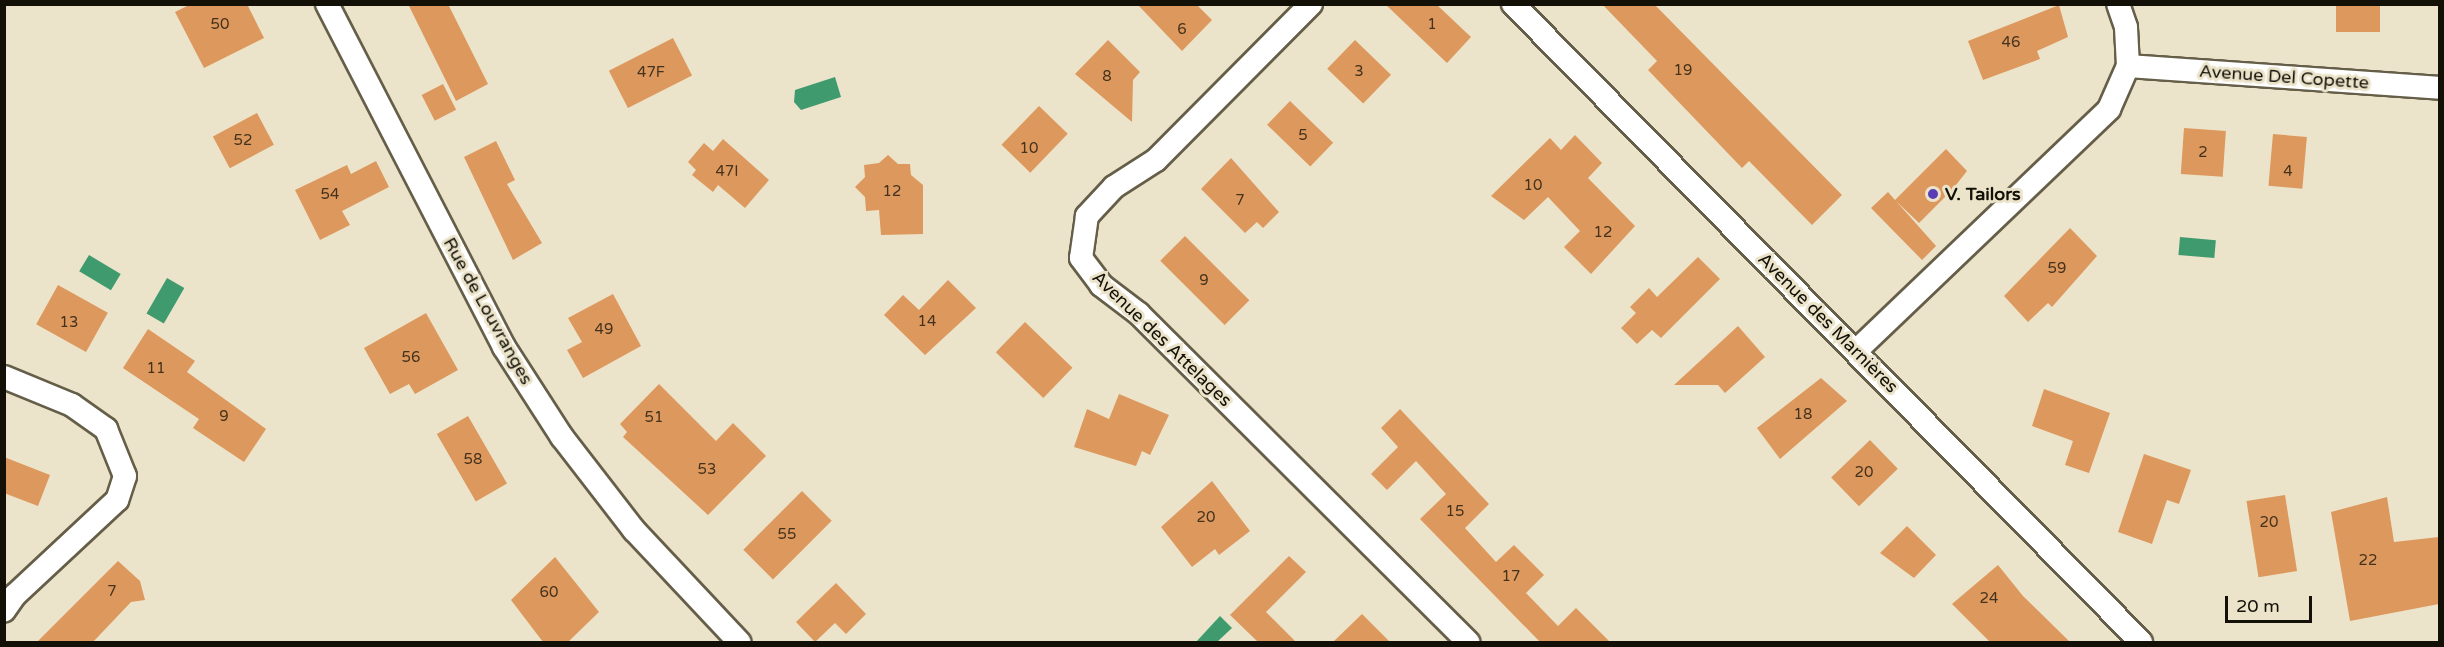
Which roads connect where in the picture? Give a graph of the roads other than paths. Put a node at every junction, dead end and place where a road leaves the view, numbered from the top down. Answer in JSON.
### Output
{"nodes":[{"id":1,"x":327,"y":4,"type":"edge"},
{"id":2,"x":1311,"y":4,"type":"edge"},
{"id":3,"x":1513,"y":4,"type":"edge"},
{"id":4,"x":2118,"y":4,"type":"edge"},
{"id":5,"x":2128,"y":66,"type":"junction"},
{"id":6,"x":2439,"y":88,"type":"edge"},
{"id":7,"x":1856,"y":351,"type":"junction"},
{"id":8,"x":4,"y":377,"type":"edge"},
{"id":9,"x":4,"y":611,"type":"edge"},
{"id":10,"x":739,"y":642,"type":"edge"},
{"id":11,"x":1468,"y":642,"type":"edge"},
{"id":12,"x":2141,"y":642,"type":"edge"}],
"edges":[{"from":1,"to":10,"type":"street","name":"Rue de Louvranges"},
{"from":2,"to":11,"type":"street","name":"Avenue des Attelages"},
{"from":3,"to":7,"type":"street","name":"Avenue des Marnières"},
{"from":4,"to":5,"type":"street"},
{"from":5,"to":6,"type":"street","name":"Avenue Del Copette"},
{"from":5,"to":7,"type":"street"},
{"from":7,"to":12,"type":"street","name":"Avenue des Marnières"},
{"from":8,"to":9,"type":"street"}]}
